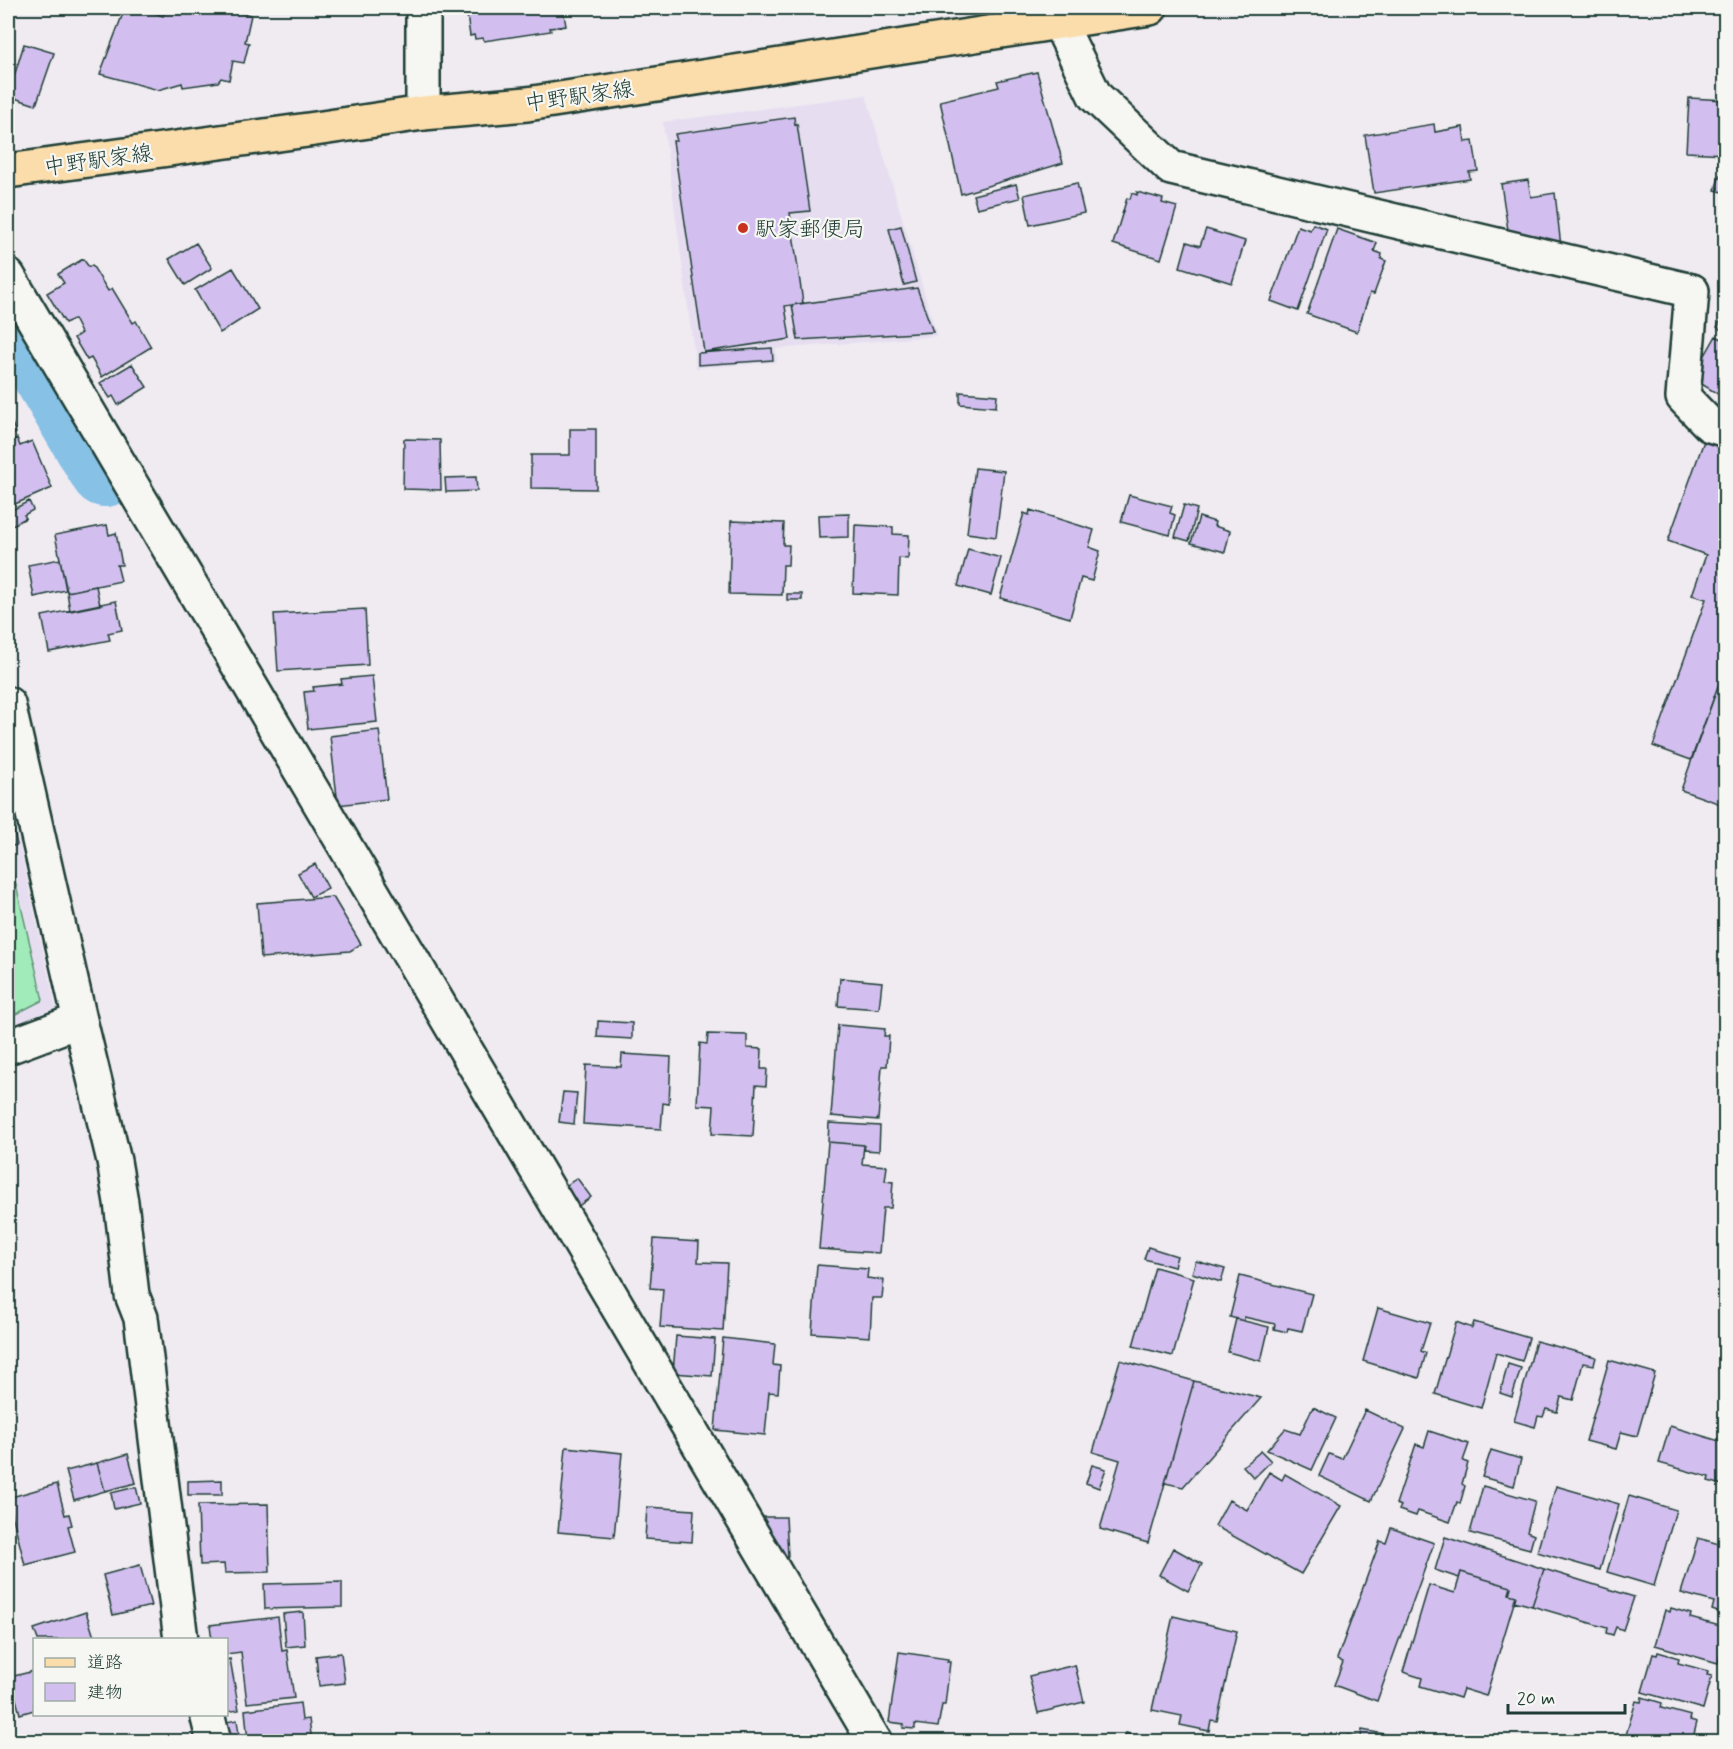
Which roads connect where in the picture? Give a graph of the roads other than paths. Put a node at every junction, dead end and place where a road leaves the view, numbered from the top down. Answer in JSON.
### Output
{"nodes":[{"id":1,"x":423,"y":8,"type":"edge"},
{"id":2,"x":1150,"y":8,"type":"edge"},
{"id":3,"x":1059,"y":22,"type":"junction"},
{"id":4,"x":423,"y":113,"type":"junction"},
{"id":5,"x":8,"y":171,"type":"edge"},
{"id":6,"x":8,"y":276,"type":"edge"},
{"id":7,"x":1725,"y":430,"type":"edge"},
{"id":8,"x":8,"y":704,"type":"edge"},
{"id":9,"x":80,"y":1020,"type":"junction"},
{"id":10,"x":8,"y":1047,"type":"edge"},
{"id":11,"x":181,"y":1638,"type":"edge"},
{"id":12,"x":208,"y":1716,"type":"edge"},
{"id":13,"x":214,"y":1742,"type":"edge"},
{"id":14,"x":875,"y":1742,"type":"edge"}],
"edges":[{"from":1,"to":4,"type":"street"},
{"from":2,"to":3,"type":"main road","name":"中野駅家線"},
{"from":3,"to":4,"type":"main road","name":"中野駅家線"},
{"from":3,"to":7,"type":"street"},
{"from":4,"to":5,"type":"main road","name":"中野駅家線"},
{"from":6,"to":14,"type":"street"},
{"from":8,"to":9,"type":"street"},
{"from":9,"to":10,"type":"street"},
{"from":9,"to":11,"type":"street"},
{"from":12,"to":13,"type":"street"}]}
